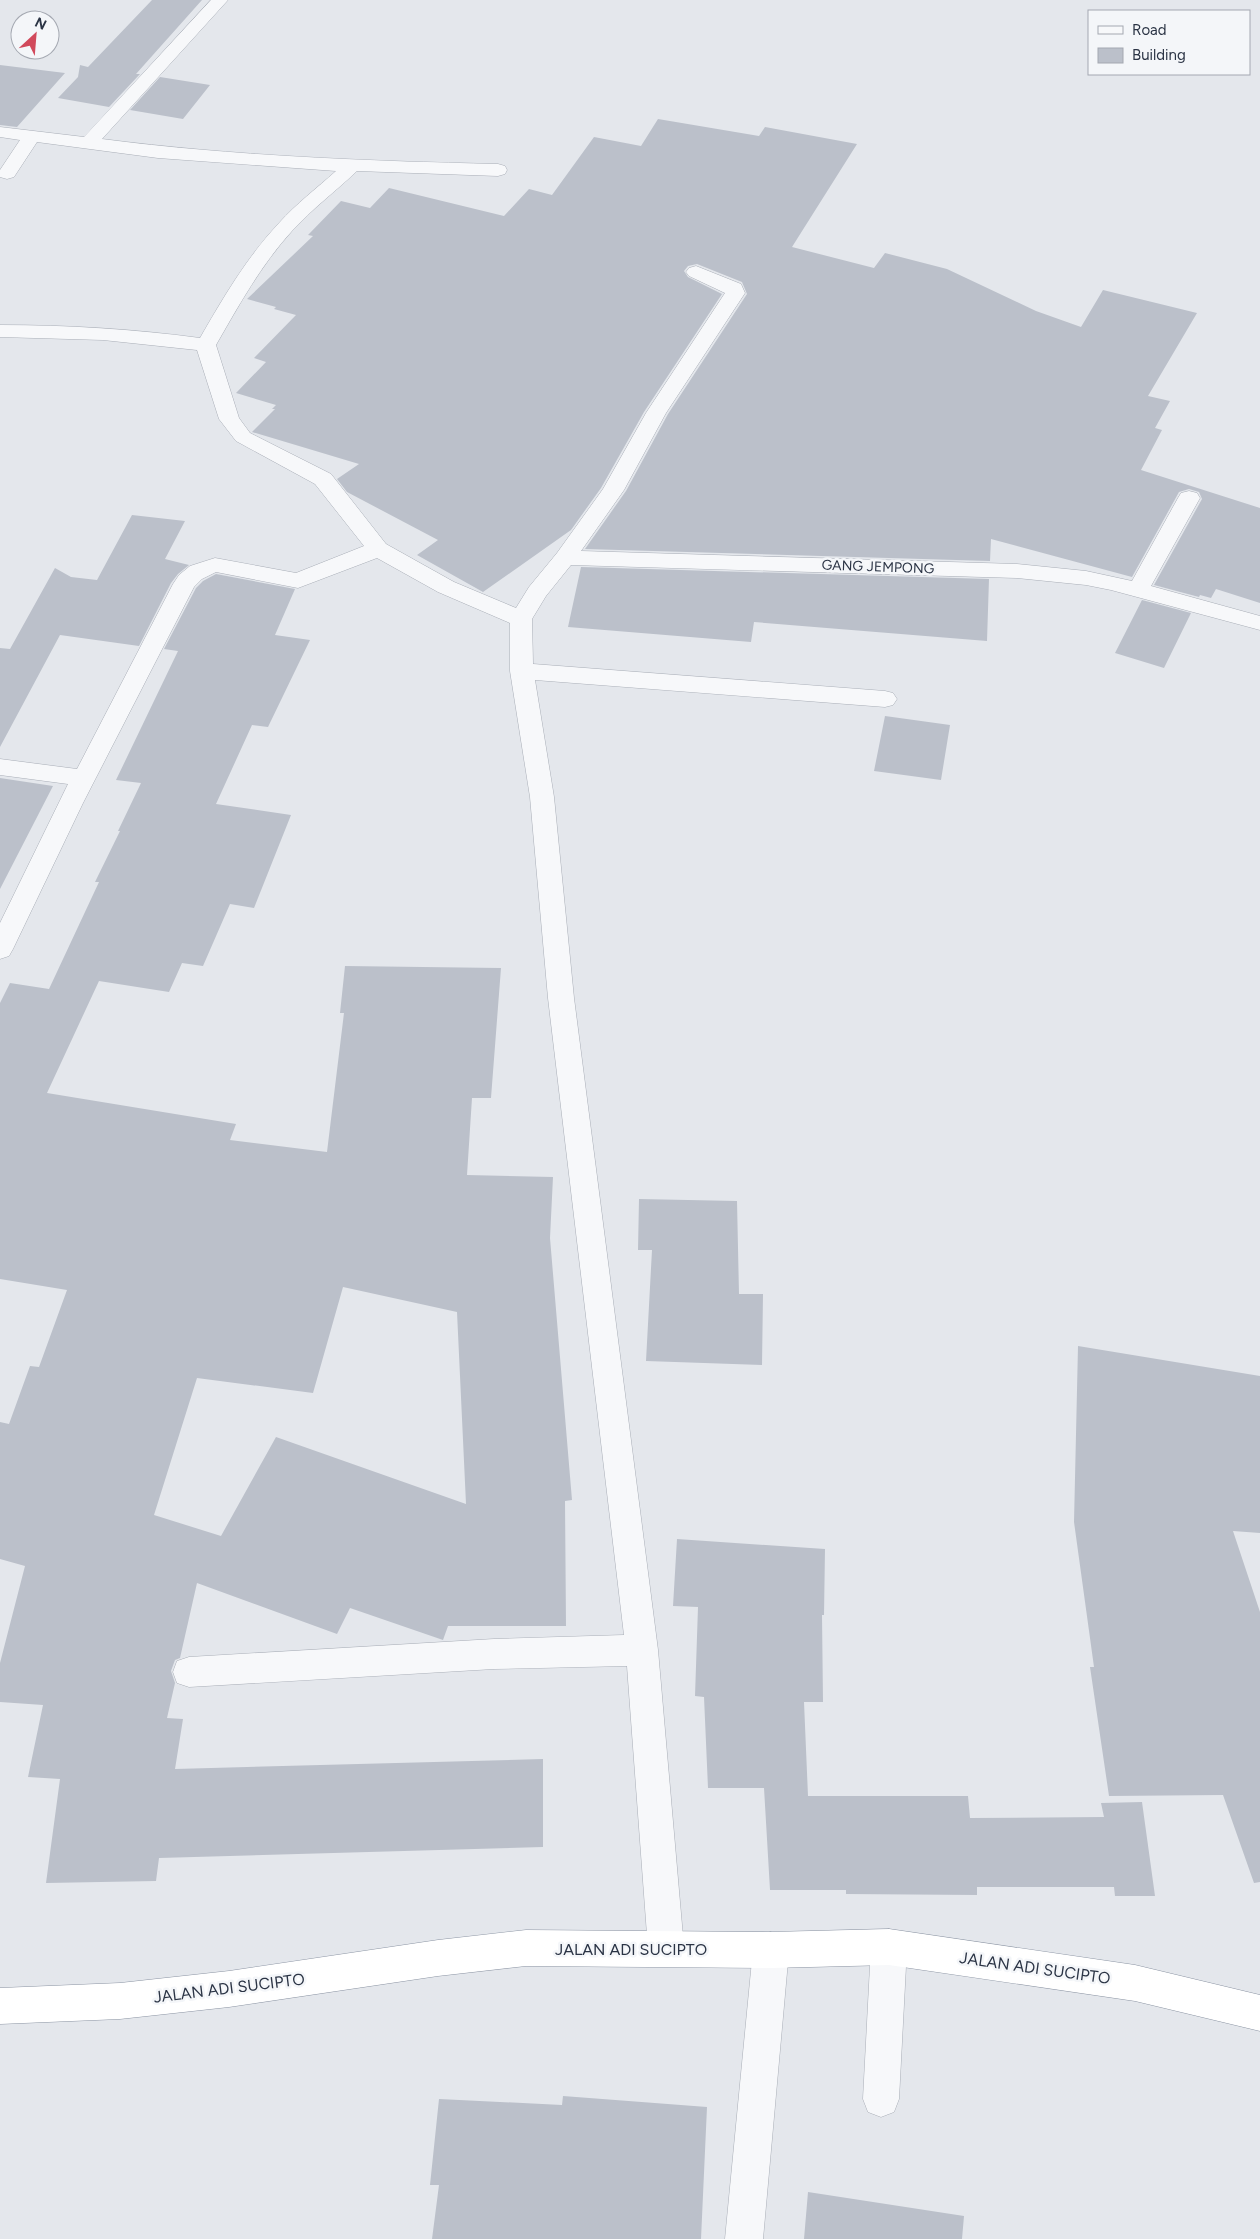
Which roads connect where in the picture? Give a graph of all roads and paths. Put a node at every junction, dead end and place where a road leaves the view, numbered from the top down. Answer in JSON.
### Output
{"nodes":[{"id":1,"x":220,"y":0,"type":"edge"},
{"id":2,"x":0,"y":132,"type":"edge"},
{"id":3,"x":32,"y":136,"type":"junction"},
{"id":4,"x":88,"y":144,"type":"junction"},
{"id":5,"x":352,"y":166,"type":"junction"},
{"id":6,"x":498,"y":170,"type":"dead end"},
{"id":7,"x":7,"y":173,"type":"dead end"},
{"id":8,"x":696,"y":272,"type":"dead end"},
{"id":9,"x":0,"y":331,"type":"edge"},
{"id":10,"x":206,"y":345,"type":"junction"},
{"id":11,"x":1189,"y":498,"type":"dead end"},
{"id":12,"x":378,"y":549,"type":"junction"},
{"id":13,"x":565,"y":558,"type":"junction"},
{"id":14,"x":1138,"y":590,"type":"junction"},
{"id":15,"x":521,"y":619,"type":"junction"},
{"id":16,"x":1260,"y":623,"type":"edge"},
{"id":17,"x":522,"y":671,"type":"junction"},
{"id":18,"x":886,"y":699,"type":"dead end"},
{"id":19,"x":0,"y":767,"type":"edge"},
{"id":20,"x":84,"y":778,"type":"junction"},
{"id":21,"x":0,"y":949,"type":"edge"},
{"id":22,"x":642,"y":1650,"type":"junction"},
{"id":23,"x":189,"y":1672,"type":"dead end"},
{"id":24,"x":889,"y":1947,"type":"junction"},
{"id":25,"x":666,"y":1948,"type":"junction"},
{"id":26,"x":771,"y":1950,"type":"junction"},
{"id":27,"x":0,"y":2006,"type":"edge"},
{"id":28,"x":1260,"y":2013,"type":"edge"},
{"id":29,"x":881,"y":2099,"type":"dead end"},
{"id":30,"x":744,"y":2239,"type":"edge"}],
"edges":[{"from":1,"to":4,"type":"street"},
{"from":2,"to":3,"type":"street"},
{"from":3,"to":4,"type":"street"},
{"from":3,"to":7,"type":"street"},
{"from":4,"to":5,"type":"street"},
{"from":5,"to":6,"type":"street"},
{"from":5,"to":10,"type":"street"},
{"from":8,"to":13,"type":"street"},
{"from":9,"to":10,"type":"street"},
{"from":10,"to":12,"type":"street"},
{"from":11,"to":14,"type":"street"},
{"from":12,"to":15,"type":"street"},
{"from":12,"to":20,"type":"street"},
{"from":13,"to":14,"type":"street","name":"GANG JEMPONG"},
{"from":13,"to":15,"type":"street"},
{"from":14,"to":16,"type":"street","name":"GANG JEMPONG"},
{"from":15,"to":17,"type":"street"},
{"from":17,"to":18,"type":"street"},
{"from":17,"to":22,"type":"street"},
{"from":19,"to":20,"type":"street"},
{"from":20,"to":21,"type":"street"},
{"from":22,"to":23,"type":"street"},
{"from":22,"to":25,"type":"street"},
{"from":24,"to":26,"type":"highway","name":"JALAN ADI SUCIPTO"},
{"from":24,"to":28,"type":"highway","name":"JALAN ADI SUCIPTO"},
{"from":24,"to":29,"type":"street"},
{"from":25,"to":26,"type":"highway","name":"JALAN ADI SUCIPTO"},
{"from":25,"to":27,"type":"highway","name":"JALAN ADI SUCIPTO"},
{"from":26,"to":30,"type":"street"}]}
